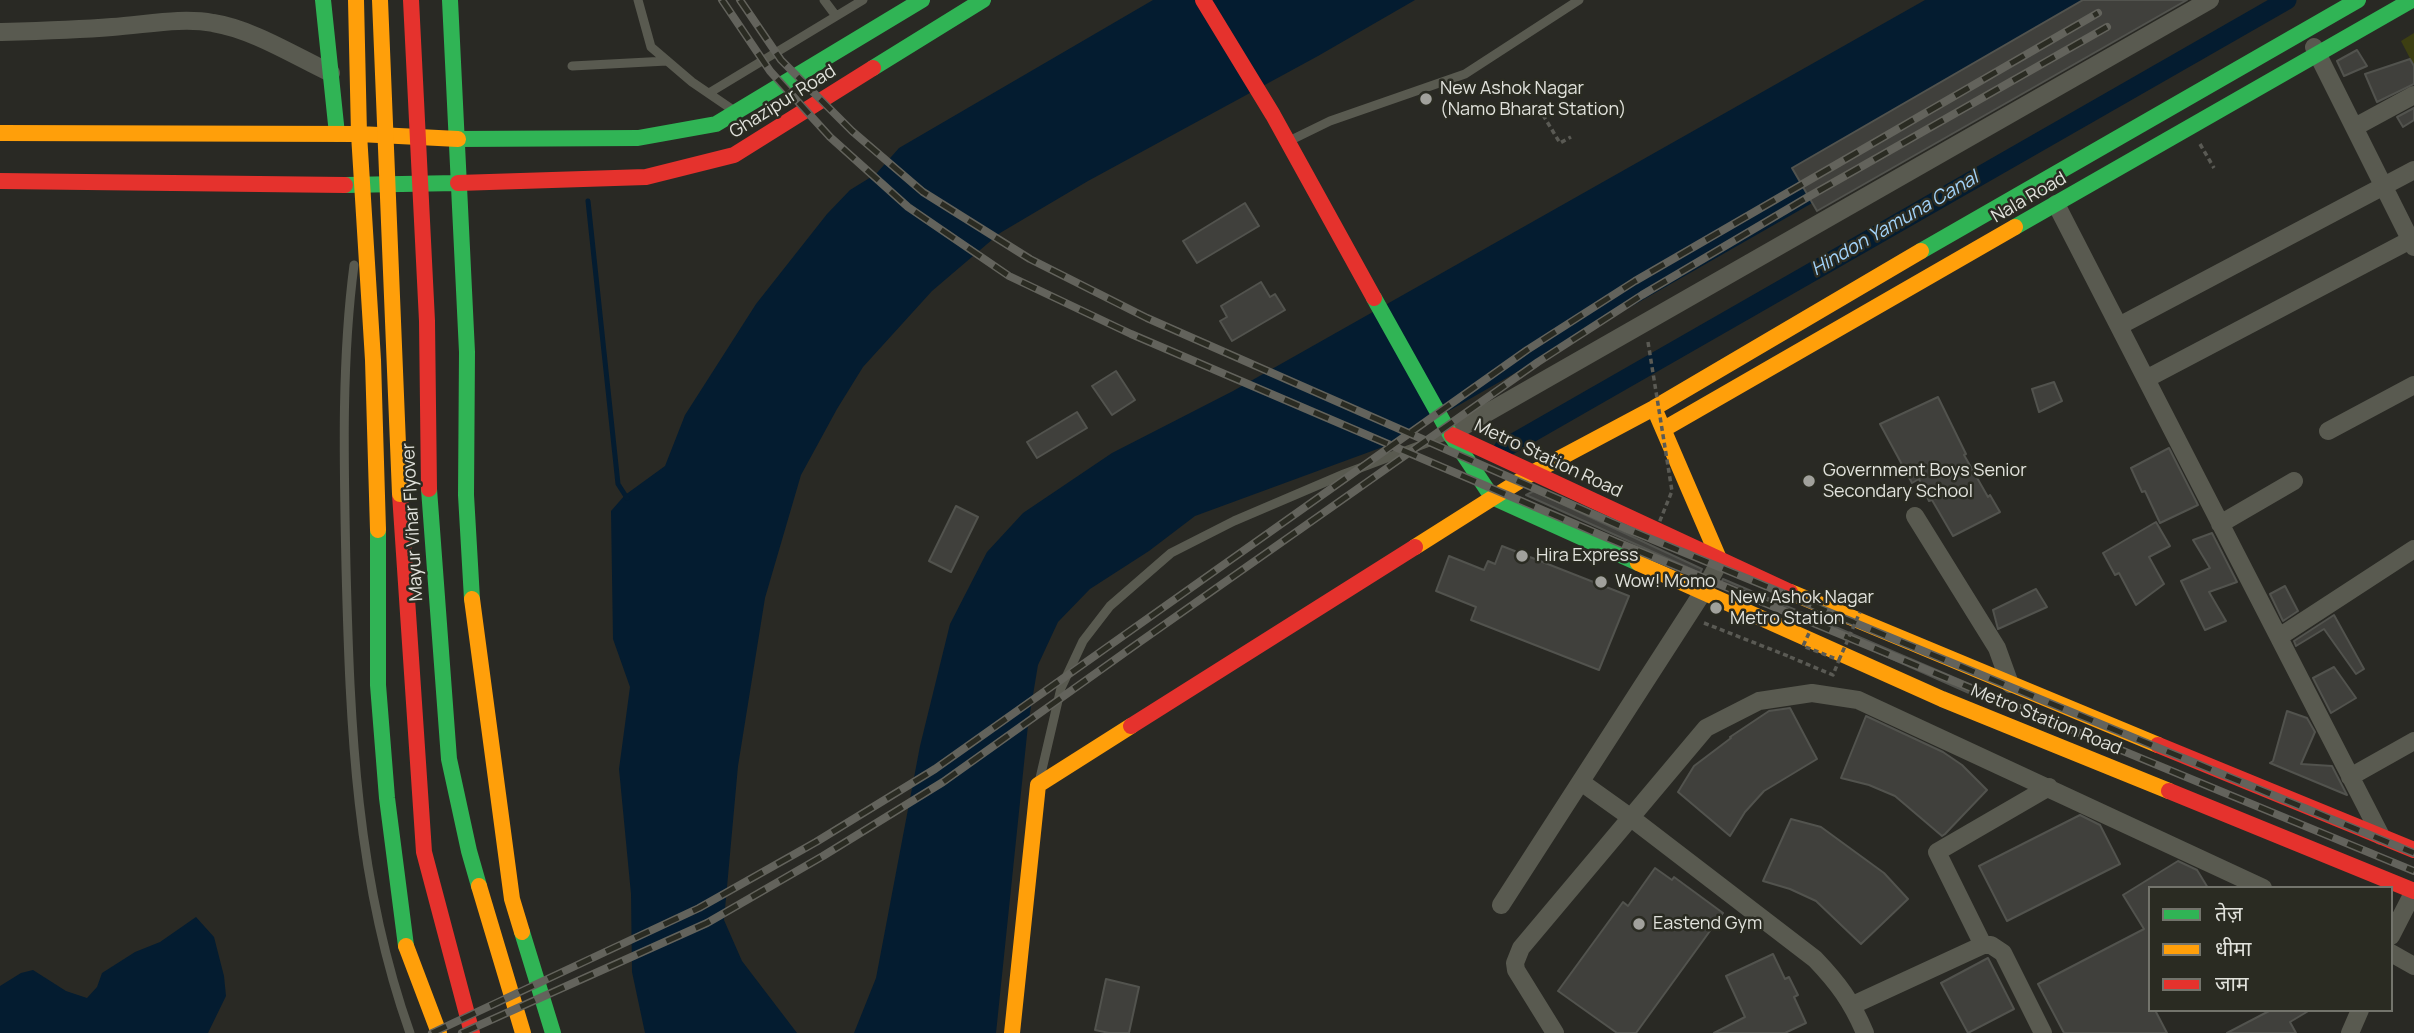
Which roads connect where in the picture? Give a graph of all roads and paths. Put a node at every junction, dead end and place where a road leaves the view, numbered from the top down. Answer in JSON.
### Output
{"nodes":[{"id":1,"x":323,"y":0,"type":"edge"},
{"id":2,"x":356,"y":0,"type":"edge"},
{"id":3,"x":380,"y":0,"type":"edge"},
{"id":4,"x":411,"y":0,"type":"edge"},
{"id":5,"x":450,"y":0,"type":"edge"},
{"id":6,"x":638,"y":0,"type":"edge"},
{"id":7,"x":824,"y":0,"type":"edge"},
{"id":8,"x":863,"y":0,"type":"edge"},
{"id":9,"x":922,"y":0,"type":"edge"},
{"id":10,"x":983,"y":0,"type":"edge"},
{"id":11,"x":1203,"y":0,"type":"edge"},
{"id":12,"x":1579,"y":0,"type":"edge"},
{"id":13,"x":2210,"y":0,"type":"edge"},
{"id":14,"x":2358,"y":0,"type":"edge"},
{"id":15,"x":2412,"y":0,"type":"edge"},
{"id":16,"x":836,"y":16,"type":"junction"},
{"id":17,"x":2305,"y":30,"type":"junction"},
{"id":18,"x":0,"y":32,"type":"edge"},
{"id":19,"x":2318,"y":54,"type":"junction"},
{"id":20,"x":667,"y":61,"type":"junction"},
{"id":21,"x":572,"y":66,"type":"dead end"},
{"id":22,"x":331,"y":73,"type":"junction"},
{"id":23,"x":709,"y":93,"type":"junction"},
{"id":24,"x":2414,"y":95,"type":"edge"},
{"id":25,"x":736,"y":112,"type":"junction"},
{"id":26,"x":1543,"y":115,"type":"dead end"},
{"id":27,"x":2355,"y":127,"type":"junction"},
{"id":28,"x":0,"y":133,"type":"edge"},
{"id":29,"x":337,"y":134,"type":"junction"},
{"id":30,"x":359,"y":134,"type":"junction"},
{"id":31,"x":1571,"y":137,"type":"dead end"},
{"id":32,"x":458,"y":139,"type":"junction"},
{"id":33,"x":1288,"y":141,"type":"junction"},
{"id":34,"x":2070,"y":165,"type":"junction"},
{"id":35,"x":2414,"y":170,"type":"edge"},
{"id":36,"x":0,"y":181,"type":"edge"},
{"id":37,"x":458,"y":183,"type":"junction"},
{"id":38,"x":363,"y":185,"type":"junction"},
{"id":39,"x":2383,"y":186,"type":"junction"},
{"id":40,"x":2083,"y":189,"type":"junction"},
{"id":41,"x":2056,"y":204,"type":"junction"},
{"id":42,"x":365,"y":229,"type":"junction"},
{"id":43,"x":2413,"y":241,"type":"edge"},
{"id":44,"x":2119,"y":326,"type":"junction"},
{"id":45,"x":1648,"y":342,"type":"dead end"},
{"id":46,"x":467,"y":352,"type":"junction"},
{"id":47,"x":373,"y":361,"type":"junction"},
{"id":48,"x":2146,"y":379,"type":"junction"},
{"id":49,"x":2414,"y":385,"type":"edge"},
{"id":50,"x":1654,"y":408,"type":"junction"},
{"id":51,"x":1446,"y":428,"type":"junction"},
{"id":52,"x":1664,"y":429,"type":"junction"},
{"id":53,"x":2328,"y":431,"type":"dead end"},
{"id":54,"x":1532,"y":472,"type":"junction"},
{"id":55,"x":2294,"y":481,"type":"dead end"},
{"id":56,"x":1492,"y":497,"type":"junction"},
{"id":57,"x":1915,"y":516,"type":"dead end"},
{"id":58,"x":1659,"y":523,"type":"dead end"},
{"id":59,"x":2220,"y":524,"type":"junction"},
{"id":60,"x":2414,"y":549,"type":"edge"},
{"id":61,"x":1674,"y":560,"type":"junction"},
{"id":62,"x":1720,"y":561,"type":"junction"},
{"id":63,"x":1703,"y":592,"type":"junction"},
{"id":64,"x":1860,"y":612,"type":"dead end"},
{"id":65,"x":1688,"y":616,"type":"junction"},
{"id":66,"x":1809,"y":633,"type":"dead end"},
{"id":67,"x":2279,"y":637,"type":"junction"},
{"id":68,"x":1839,"y":660,"type":"junction"},
{"id":69,"x":2010,"y":684,"type":"junction"},
{"id":70,"x":2414,"y":741,"type":"edge"},
{"id":71,"x":2350,"y":777,"type":"junction"},
{"id":72,"x":1581,"y":782,"type":"junction"},
{"id":73,"x":1038,"y":785,"type":"junction"},
{"id":74,"x":2049,"y":787,"type":"junction"},
{"id":75,"x":1630,"y":817,"type":"junction"},
{"id":76,"x":2381,"y":836,"type":"junction"},
{"id":77,"x":2414,"y":849,"type":"edge"},
{"id":78,"x":2259,"y":886,"type":"edge"},
{"id":79,"x":2414,"y":891,"type":"edge"},
{"id":80,"x":1501,"y":905,"type":"dead end"},
{"id":81,"x":2393,"y":932,"type":"edge"},
{"id":82,"x":1983,"y":945,"type":"junction"},
{"id":83,"x":2393,"y":954,"type":"edge"},
{"id":84,"x":2414,"y":966,"type":"edge"},
{"id":85,"x":1853,"y":1004,"type":"junction"},
{"id":86,"x":2359,"y":1012,"type":"edge"},
{"id":87,"x":522,"y":1031,"type":"edge"},
{"id":88,"x":410,"y":1033,"type":"edge"},
{"id":89,"x":439,"y":1033,"type":"edge"},
{"id":90,"x":472,"y":1033,"type":"edge"},
{"id":91,"x":553,"y":1033,"type":"edge"},
{"id":92,"x":1012,"y":1033,"type":"edge"},
{"id":93,"x":1555,"y":1033,"type":"edge"},
{"id":94,"x":1865,"y":1033,"type":"edge"},
{"id":95,"x":2043,"y":1033,"type":"edge"},
{"id":96,"x":2350,"y":1033,"type":"edge"}],
"edges":[{"from":1,"to":22,"type":"main road"},
{"from":2,"to":30,"type":"main road"},
{"from":3,"to":90,"type":"main road","name":"Mayur Vihar Flyover","bridge":true},
{"from":4,"to":87,"type":"main road","name":"Mayur Vihar Flyover","bridge":true},
{"from":5,"to":32,"type":"main road"},
{"from":6,"to":20,"type":"lane"},
{"from":7,"to":16,"type":"lane"},
{"from":8,"to":16,"type":"lane"},
{"from":9,"to":25,"type":"main road","name":"Ghazipur Road"},
{"from":10,"to":37,"type":"main road","name":"Ghazipur Road"},
{"from":11,"to":33,"type":"main road"},
{"from":12,"to":33,"type":"lane"},
{"from":13,"to":51,"type":"street"},
{"from":14,"to":17,"type":"main road","name":"Nala Road"},
{"from":15,"to":19,"type":"main road","name":"Nala Road"},
{"from":16,"to":23,"type":"lane"},
{"from":17,"to":19,"type":"street"},
{"from":17,"to":34,"type":"main road","name":"Nala Road"},
{"from":18,"to":22,"type":"street"},
{"from":19,"to":27,"type":"street"},
{"from":19,"to":40,"type":"main road","name":"Nala Road"},
{"from":20,"to":21,"type":"lane"},
{"from":20,"to":23,"type":"lane"},
{"from":22,"to":29,"type":"main road"},
{"from":23,"to":25,"type":"lane"},
{"from":24,"to":27,"type":"street"},
{"from":25,"to":32,"type":"main road","name":"Ghazipur Road"},
{"from":26,"to":31,"type":"path"},
{"from":27,"to":39,"type":"street"},
{"from":28,"to":29,"type":"main road","name":"Ghazipur Road"},
{"from":29,"to":30,"type":"main road","name":"Ghazipur Road"},
{"from":30,"to":32,"type":"main road","name":"Ghazipur Road"},
{"from":30,"to":38,"type":"main road"},
{"from":32,"to":37,"type":"main road"},
{"from":33,"to":51,"type":"main road"},
{"from":34,"to":40,"type":"main road"},
{"from":34,"to":50,"type":"main road","name":"Nala Road"},
{"from":35,"to":39,"type":"street"},
{"from":36,"to":38,"type":"main road","name":"Ghazipur Road"},
{"from":37,"to":38,"type":"main road","name":"Ghazipur Road"},
{"from":37,"to":46,"type":"main road"},
{"from":38,"to":42,"type":"main road"},
{"from":39,"to":43,"type":"street"},
{"from":39,"to":44,"type":"street"},
{"from":40,"to":41,"type":"main road","name":"Nala Road"},
{"from":41,"to":44,"type":"street"},
{"from":41,"to":52,"type":"main road","name":"Nala Road"},
{"from":42,"to":47,"type":"main road"},
{"from":42,"to":88,"type":"lane"},
{"from":43,"to":48,"type":"street"},
{"from":44,"to":48,"type":"street"},
{"from":45,"to":58,"type":"path","bridge":true},
{"from":46,"to":47,"type":"main road"},
{"from":46,"to":91,"type":"main road"},
{"from":47,"to":89,"type":"main road"},
{"from":48,"to":59,"type":"street"},
{"from":49,"to":53,"type":"street"},
{"from":50,"to":52,"type":"main road"},
{"from":50,"to":54,"type":"main road","name":"Nala Road"},
{"from":51,"to":54,"type":"main road","name":"Metro Station Road"},
{"from":51,"to":56,"type":"main road","name":"Metro Station Road"},
{"from":51,"to":73,"type":"lane"},
{"from":52,"to":62,"type":"main road"},
{"from":54,"to":56,"type":"main road","name":"Nala Road"},
{"from":54,"to":61,"type":"main road","name":"Metro Station Road"},
{"from":55,"to":59,"type":"street"},
{"from":56,"to":61,"type":"main road","name":"Metro Station Road"},
{"from":56,"to":73,"type":"main road","name":"Nala Road"},
{"from":57,"to":69,"type":"street"},
{"from":59,"to":67,"type":"street"},
{"from":60,"to":67,"type":"street"},
{"from":61,"to":62,"type":"main road","name":"Metro Station Road"},
{"from":61,"to":63,"type":"main road","name":"Metro Station Road"},
{"from":62,"to":63,"type":"street"},
{"from":62,"to":69,"type":"main road","name":"Metro Station Road"},
{"from":63,"to":65,"type":"street"},
{"from":63,"to":79,"type":"main road","name":"Metro Station Road"},
{"from":64,"to":68,"type":"path","bridge":true},
{"from":65,"to":68,"type":"path","bridge":true},
{"from":65,"to":72,"type":"street"},
{"from":66,"to":68,"type":"path","bridge":true},
{"from":67,"to":71,"type":"street"},
{"from":69,"to":76,"type":"main road","name":"Metro Station Road"},
{"from":70,"to":71,"type":"street"},
{"from":71,"to":76,"type":"street"},
{"from":72,"to":75,"type":"street"},
{"from":72,"to":80,"type":"street"},
{"from":73,"to":92,"type":"main road"},
{"from":74,"to":75,"type":"street"},
{"from":74,"to":78,"type":"street"},
{"from":74,"to":82,"type":"street"},
{"from":75,"to":85,"type":"street"},
{"from":75,"to":93,"type":"street"},
{"from":76,"to":77,"type":"main road","name":"Metro Station Road"},
{"from":79,"to":81,"type":"street"},
{"from":82,"to":85,"type":"street"},
{"from":82,"to":95,"type":"street"},
{"from":83,"to":84,"type":"street"},
{"from":85,"to":94,"type":"street"},
{"from":86,"to":96,"type":"street"}]}
